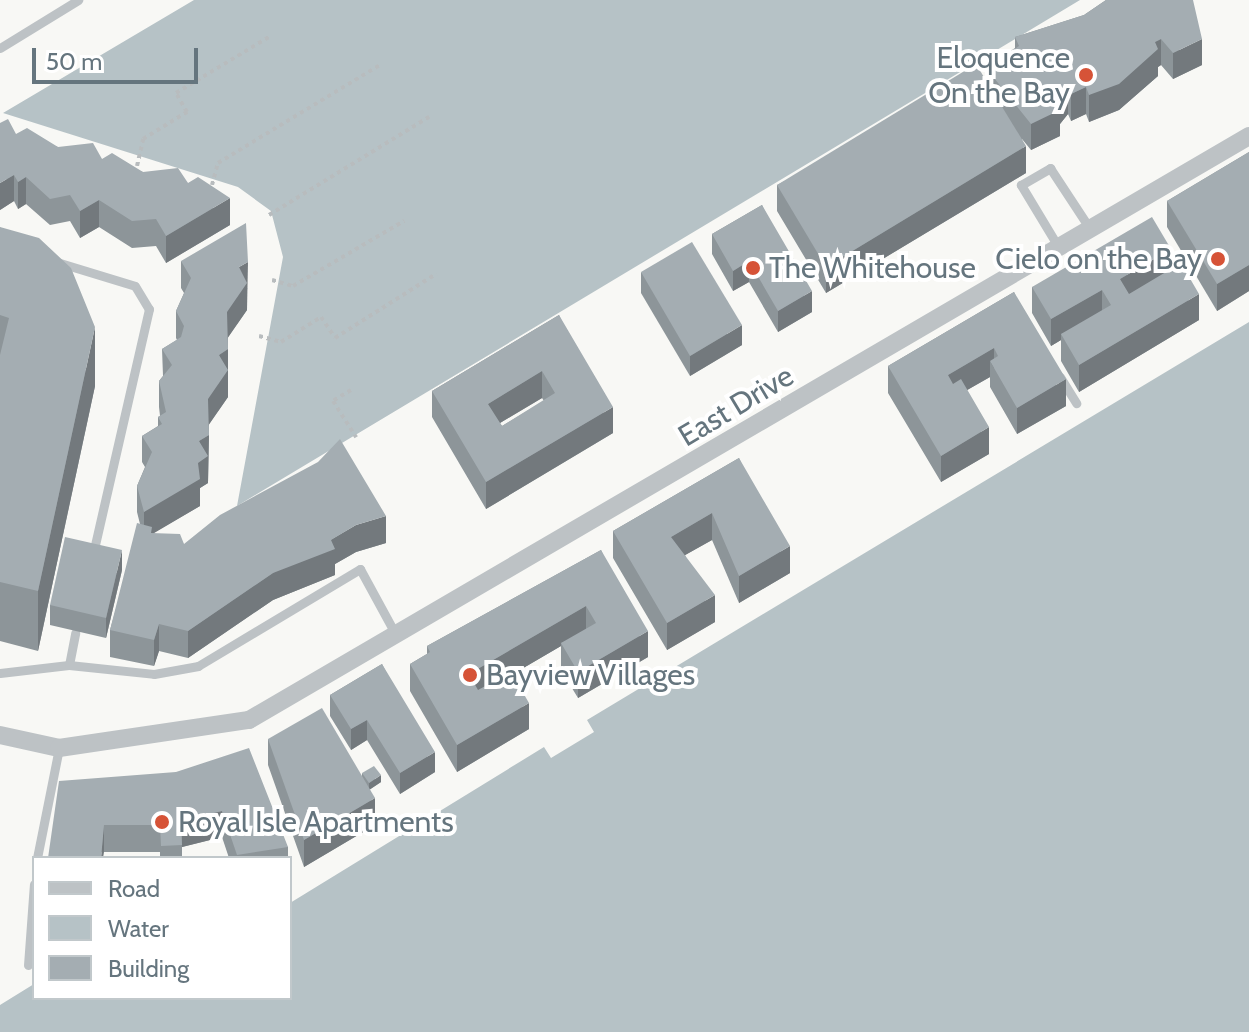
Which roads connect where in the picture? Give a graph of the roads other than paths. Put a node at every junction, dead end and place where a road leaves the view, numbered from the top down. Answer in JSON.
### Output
{"nodes":[{"id":1,"x":78,"y":0,"type":"edge"},
{"id":2,"x":0,"y":48,"type":"edge"},
{"id":3,"x":1249,"y":136,"type":"edge"},
{"id":4,"x":1090,"y":229,"type":"junction"},
{"id":5,"x":1059,"y":248,"type":"junction"},
{"id":6,"x":45,"y":259,"type":"edge"},
{"id":7,"x":1052,"y":365,"type":"edge"},
{"id":8,"x":1076,"y":403,"type":"dead end"},
{"id":9,"x":92,"y":561,"type":"edge"},
{"id":10,"x":75,"y":633,"type":"dead end"},
{"id":11,"x":398,"y":638,"type":"junction"},
{"id":12,"x":69,"y":665,"type":"junction"},
{"id":13,"x":0,"y":673,"type":"edge"},
{"id":14,"x":0,"y":735,"type":"edge"},
{"id":15,"x":59,"y":748,"type":"junction"},
{"id":16,"x":37,"y":856,"type":"edge"},
{"id":17,"x":32,"y":911,"type":"edge"},
{"id":18,"x":28,"y":965,"type":"dead end"}],
"edges":[{"from":1,"to":2,"type":"lane"},
{"from":3,"to":4,"type":"street","name":"East Drive"},
{"from":4,"to":5,"type":"street","name":"East Drive"},
{"from":4,"to":5,"type":"lane"},
{"from":5,"to":11,"type":"street","name":"East Drive"},
{"from":6,"to":9,"type":"lane"},
{"from":7,"to":8,"type":"lane"},
{"from":10,"to":12,"type":"lane"},
{"from":11,"to":12,"type":"lane"},
{"from":11,"to":15,"type":"street","name":"East Drive"},
{"from":12,"to":13,"type":"lane"},
{"from":14,"to":15,"type":"street"},
{"from":15,"to":16,"type":"lane"},
{"from":17,"to":18,"type":"lane"}]}
